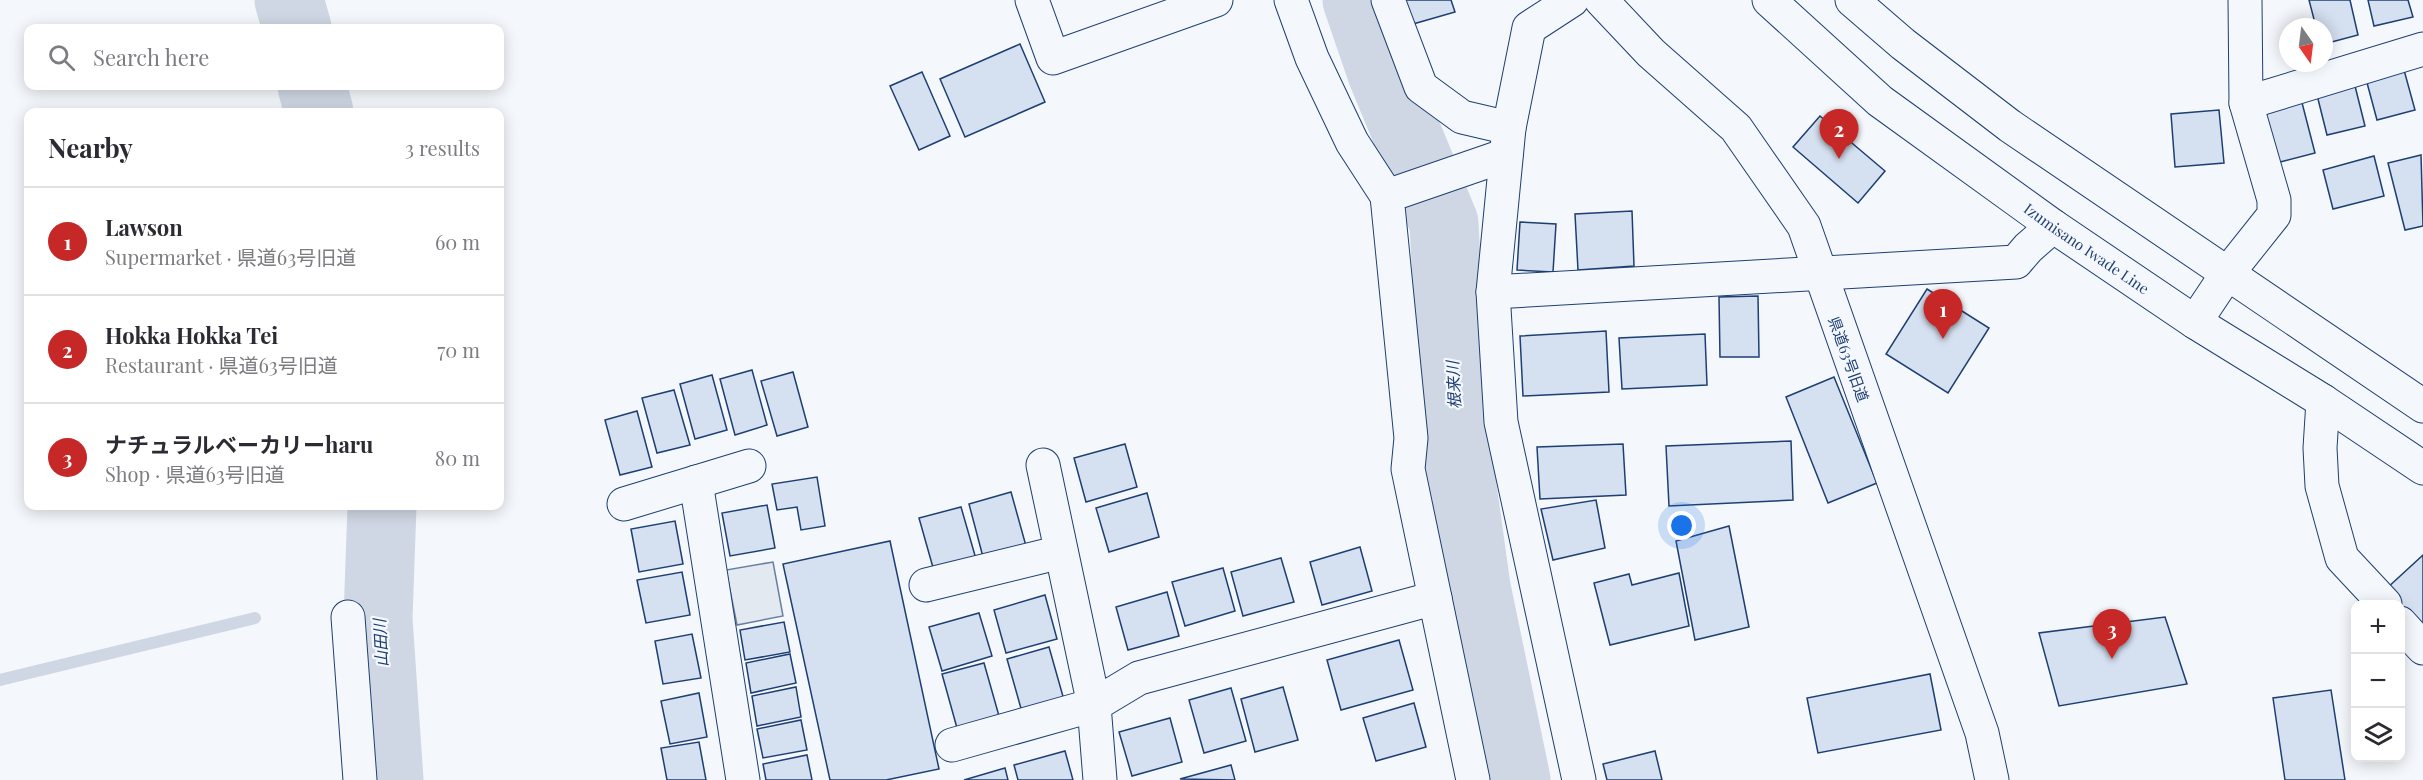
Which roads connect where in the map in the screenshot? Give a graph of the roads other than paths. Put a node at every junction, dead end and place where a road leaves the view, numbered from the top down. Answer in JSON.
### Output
{"nodes":[{"id":1,"x":1032,"y":0,"type":"edge"},
{"id":2,"x":1215,"y":0,"type":"edge"},
{"id":3,"x":1291,"y":0,"type":"edge"},
{"id":4,"x":1388,"y":0,"type":"edge"},
{"id":5,"x":1572,"y":0,"type":"edge"},
{"id":6,"x":1601,"y":0,"type":"edge"},
{"id":7,"x":1769,"y":0,"type":"edge"},
{"id":8,"x":1852,"y":0,"type":"edge"},
{"id":9,"x":2245,"y":0,"type":"edge"},
{"id":10,"x":2423,"y":49,"type":"edge"},
{"id":11,"x":2246,"y":103,"type":"junction"},
{"id":12,"x":1507,"y":142,"type":"junction"},
{"id":13,"x":1393,"y":194,"type":"junction"},
{"id":14,"x":2053,"y":226,"type":"junction"},
{"id":15,"x":1819,"y":273,"type":"junction"},
{"id":16,"x":2227,"y":274,"type":"junction"},
{"id":17,"x":1493,"y":292,"type":"junction"},
{"id":18,"x":2195,"y":322,"type":"junction"},
{"id":19,"x":2323,"y":401,"type":"junction"},
{"id":20,"x":2423,"y":405,"type":"edge"},
{"id":21,"x":1043,"y":465,"type":"dead end"},
{"id":22,"x":749,"y":466,"type":"dead end"},
{"id":23,"x":2423,"y":468,"type":"edge"},
{"id":24,"x":696,"y":482,"type":"junction"},
{"id":25,"x":624,"y":504,"type":"dead end"},
{"id":26,"x":1061,"y":552,"type":"junction"},
{"id":27,"x":926,"y":585,"type":"dead end"},
{"id":28,"x":1436,"y":598,"type":"junction"},
{"id":29,"x":2381,"y":600,"type":"edge"},
{"id":30,"x":348,"y":617,"type":"dead end"},
{"id":31,"x":2405,"y":628,"type":"edge"},
{"id":32,"x":2423,"y":648,"type":"edge"},
{"id":33,"x":1094,"y":705,"type":"junction"},
{"id":34,"x":952,"y":745,"type":"dead end"},
{"id":35,"x":360,"y":780,"type":"edge"},
{"id":36,"x":743,"y":780,"type":"edge"},
{"id":37,"x":1100,"y":780,"type":"edge"},
{"id":38,"x":1473,"y":780,"type":"edge"},
{"id":39,"x":1579,"y":780,"type":"edge"},
{"id":40,"x":1992,"y":780,"type":"edge"}],
"edges":[{"from":1,"to":2,"type":"street"},
{"from":3,"to":13,"type":"street"},
{"from":4,"to":12,"type":"street"},
{"from":5,"to":12,"type":"street"},
{"from":6,"to":15,"type":"street","name":"県道63号旧道"},
{"from":7,"to":14,"type":"street","name":"Izumisano Iwade Line"},
{"from":8,"to":16,"type":"street"},
{"from":9,"to":11,"type":"street"},
{"from":10,"to":11,"type":"street"},
{"from":11,"to":16,"type":"street"},
{"from":12,"to":13,"type":"street"},
{"from":12,"to":17,"type":"street"},
{"from":13,"to":28,"type":"street"},
{"from":14,"to":15,"type":"street"},
{"from":14,"to":18,"type":"street","name":"Izumisano Iwade Line"},
{"from":15,"to":17,"type":"street"},
{"from":15,"to":40,"type":"street","name":"県道63号旧道"},
{"from":16,"to":18,"type":"street"},
{"from":16,"to":20,"type":"street"},
{"from":17,"to":39,"type":"street"},
{"from":18,"to":19,"type":"street","name":"Izumisano Iwade Line"},
{"from":19,"to":23,"type":"street","name":"Izumisano Iwade Line"},
{"from":19,"to":29,"type":"street"},
{"from":21,"to":26,"type":"street"},
{"from":22,"to":24,"type":"street"},
{"from":24,"to":25,"type":"street"},
{"from":24,"to":36,"type":"street"},
{"from":26,"to":27,"type":"street"},
{"from":26,"to":33,"type":"street"},
{"from":28,"to":33,"type":"street"},
{"from":28,"to":38,"type":"street"},
{"from":30,"to":35,"type":"street"},
{"from":31,"to":32,"type":"street"},
{"from":33,"to":34,"type":"street"},
{"from":33,"to":37,"type":"street"}]}
